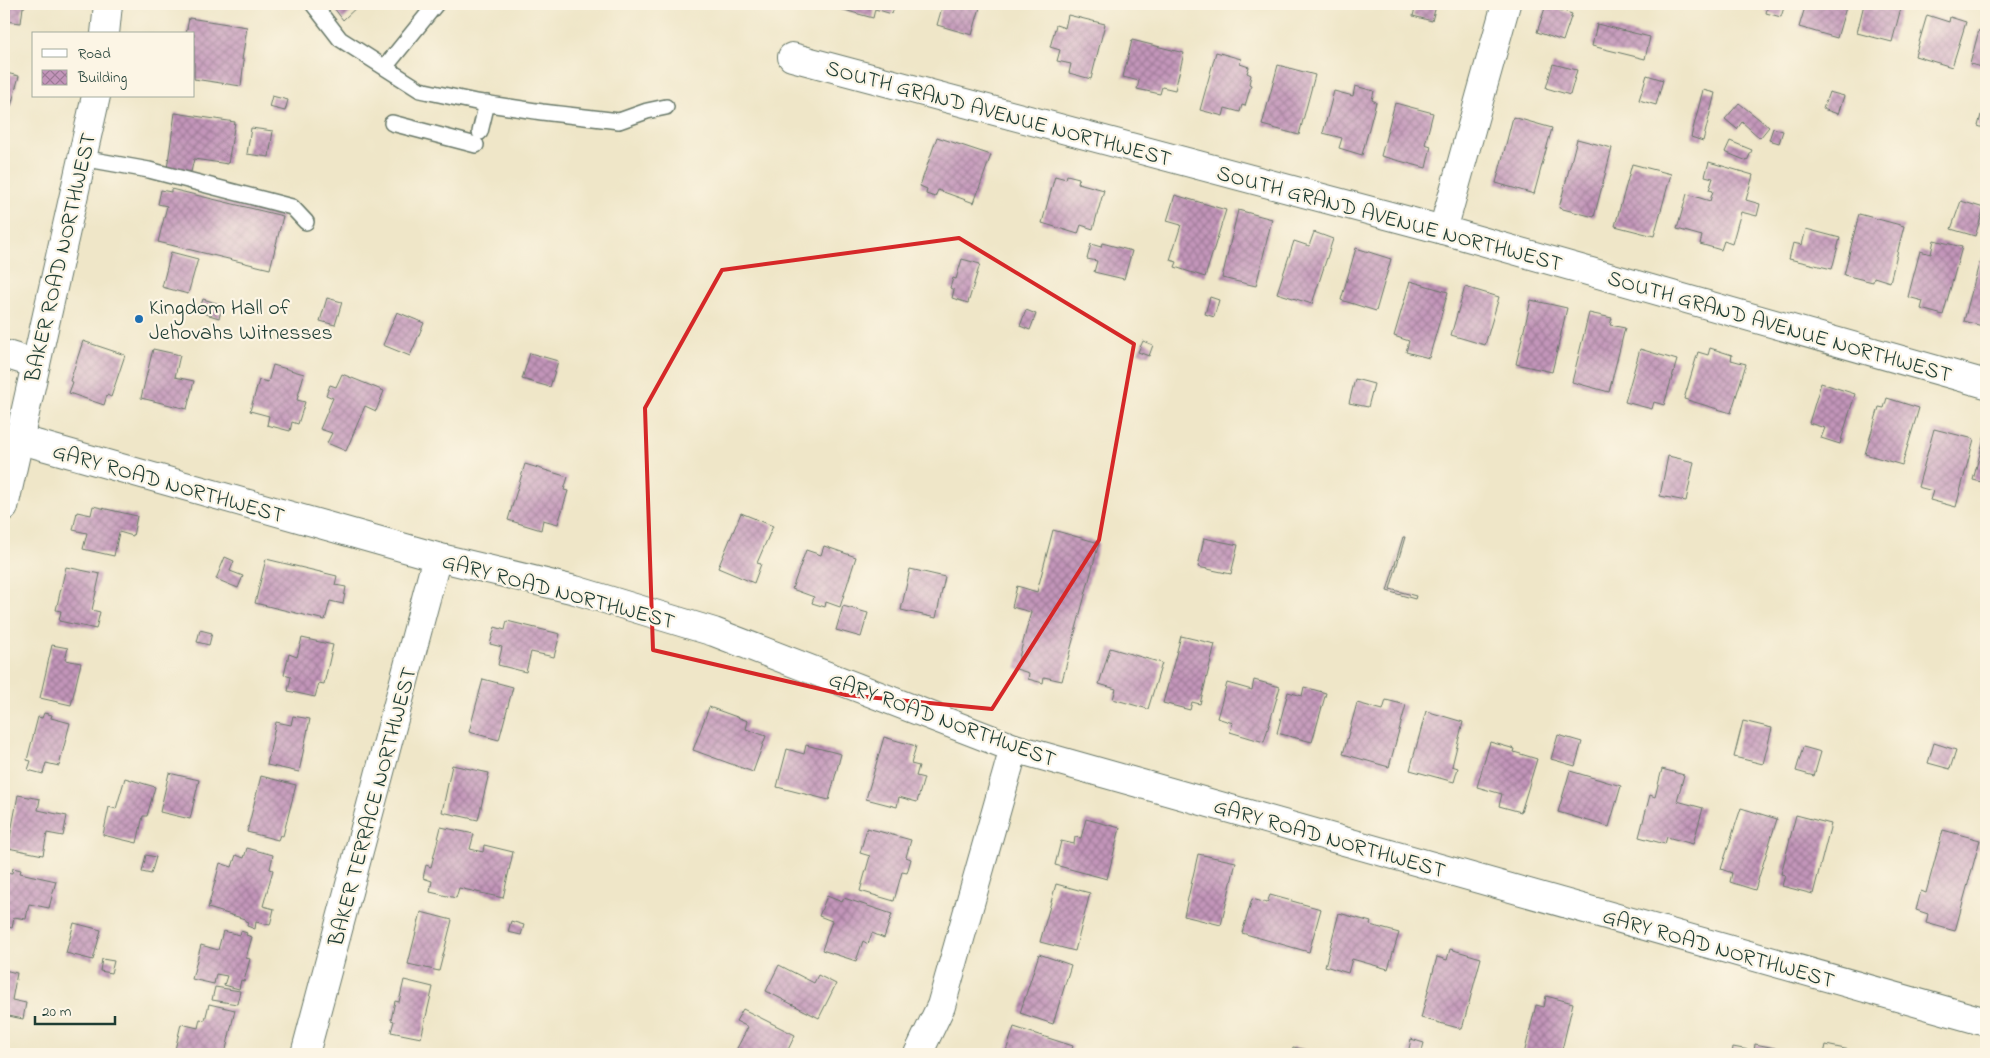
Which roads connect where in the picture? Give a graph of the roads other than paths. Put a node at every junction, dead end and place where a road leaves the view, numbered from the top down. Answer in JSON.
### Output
{"nodes":[{"id":1,"x":108,"y":4,"type":"edge"},
{"id":2,"x":313,"y":4,"type":"edge"},
{"id":3,"x":436,"y":4,"type":"edge"},
{"id":4,"x":1506,"y":4,"type":"edge"},
{"id":5,"x":105,"y":32,"type":"edge"},
{"id":6,"x":792,"y":57,"type":"dead end"},
{"id":7,"x":385,"y":67,"type":"junction"},
{"id":8,"x":96,"y":98,"type":"edge"},
{"id":9,"x":487,"y":103,"type":"junction"},
{"id":10,"x":666,"y":108,"type":"dead end"},
{"id":11,"x":392,"y":123,"type":"dead end"},
{"id":12,"x":82,"y":158,"type":"junction"},
{"id":13,"x":306,"y":222,"type":"dead end"},
{"id":14,"x":1443,"y":230,"type":"junction"},
{"id":15,"x":4,"y":354,"type":"edge"},
{"id":16,"x":36,"y":364,"type":"junction"},
{"id":17,"x":1986,"y":384,"type":"edge"},
{"id":18,"x":18,"y":439,"type":"junction"},
{"id":19,"x":4,"y":507,"type":"edge"},
{"id":20,"x":437,"y":558,"type":"junction"},
{"id":21,"x":1014,"y":748,"type":"junction"},
{"id":22,"x":1986,"y":1022,"type":"edge"},
{"id":23,"x":305,"y":1054,"type":"edge"},
{"id":24,"x":918,"y":1054,"type":"edge"}],
"edges":[{"from":1,"to":5,"type":"street"},
{"from":2,"to":7,"type":"lane"},
{"from":3,"to":7,"type":"lane"},
{"from":4,"to":14,"type":"street"},
{"from":6,"to":14,"type":"street","name":"SOUTH GRAND AVENUE NORTHWEST"},
{"from":7,"to":9,"type":"lane"},
{"from":8,"to":12,"type":"street","name":"BAKER ROAD NORTHWEST"},
{"from":9,"to":10,"type":"lane"},
{"from":9,"to":11,"type":"lane"},
{"from":12,"to":13,"type":"lane"},
{"from":12,"to":16,"type":"street","name":"BAKER ROAD NORTHWEST"},
{"from":14,"to":17,"type":"street","name":"SOUTH GRAND AVENUE NORTHWEST"},
{"from":15,"to":16,"type":"street"},
{"from":16,"to":18,"type":"street","name":"BAKER ROAD NORTHWEST"},
{"from":18,"to":19,"type":"street","name":"BAKER ROAD NORTHWEST"},
{"from":18,"to":20,"type":"street","name":"GARY ROAD NORTHWEST"},
{"from":20,"to":21,"type":"street","name":"GARY ROAD NORTHWEST"},
{"from":20,"to":23,"type":"street","name":"BAKER TERRACE NORTHWEST"},
{"from":21,"to":22,"type":"street","name":"GARY ROAD NORTHWEST"},
{"from":21,"to":24,"type":"street"}]}
